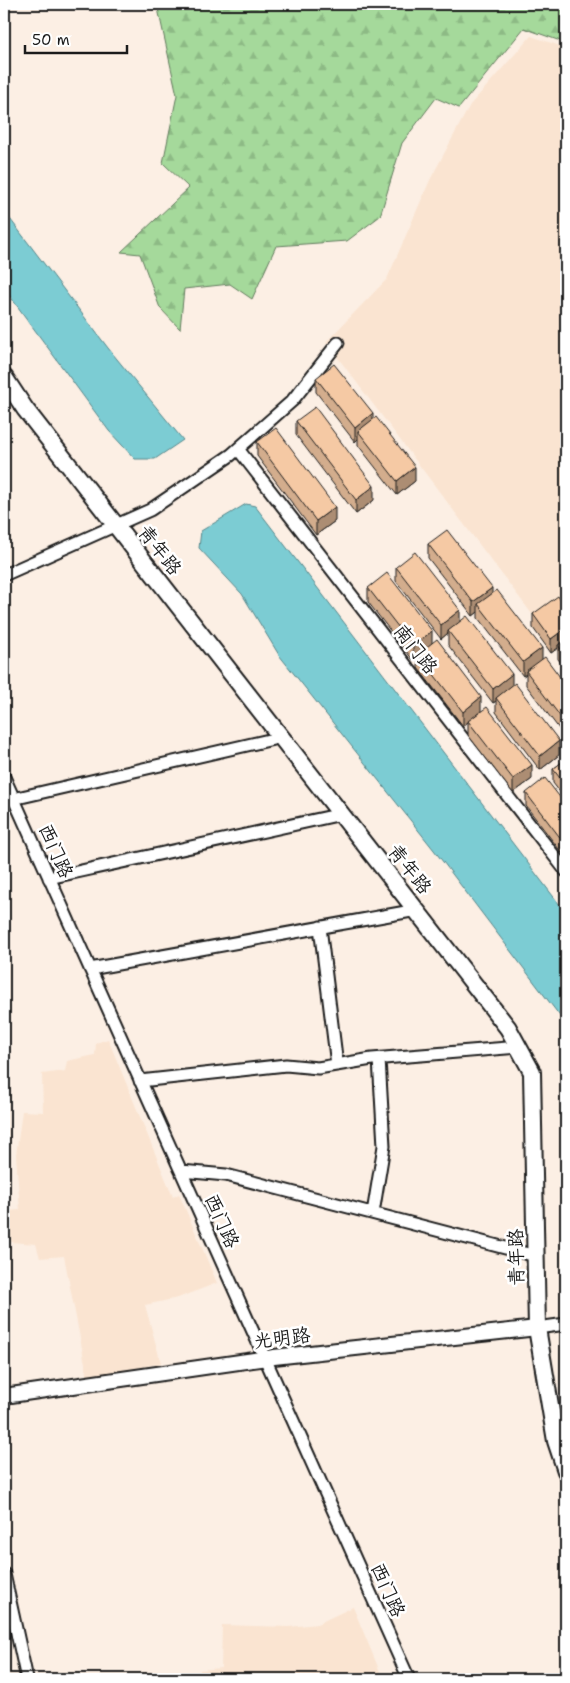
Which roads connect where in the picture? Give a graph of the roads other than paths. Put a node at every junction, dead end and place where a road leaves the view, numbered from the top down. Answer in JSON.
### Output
{"nodes":[{"id":1,"x":338,"y":342,"type":"dead end"},
{"id":2,"x":4,"y":377,"type":"edge"},
{"id":3,"x":235,"y":452,"type":"junction"},
{"id":4,"x":116,"y":525,"type":"junction"},
{"id":5,"x":4,"y":575,"type":"edge"},
{"id":6,"x":282,"y":738,"type":"junction"},
{"id":7,"x":4,"y":776,"type":"edge"},
{"id":8,"x":9,"y":800,"type":"edge"},
{"id":9,"x":342,"y":814,"type":"junction"},
{"id":10,"x":566,"y":870,"type":"edge"},
{"id":11,"x":49,"y":878,"type":"junction"},
{"id":12,"x":416,"y":910,"type":"junction"},
{"id":13,"x":320,"y":927,"type":"junction"},
{"id":14,"x":90,"y":969,"type":"junction"},
{"id":15,"x":518,"y":1047,"type":"junction"},
{"id":16,"x":380,"y":1059,"type":"junction"},
{"id":17,"x":337,"y":1065,"type":"junction"},
{"id":18,"x":140,"y":1081,"type":"junction"},
{"id":19,"x":181,"y":1171,"type":"junction"},
{"id":20,"x":373,"y":1213,"type":"junction"},
{"id":21,"x":536,"y":1256,"type":"junction"},
{"id":22,"x":566,"y":1324,"type":"edge"},
{"id":23,"x":537,"y":1328,"type":"junction"},
{"id":24,"x":265,"y":1358,"type":"junction"},
{"id":25,"x":4,"y":1396,"type":"edge"},
{"id":26,"x":566,"y":1471,"type":"edge"},
{"id":27,"x":4,"y":1574,"type":"edge"},
{"id":28,"x":27,"y":1679,"type":"edge"},
{"id":29,"x":409,"y":1679,"type":"edge"}],
"edges":[{"from":1,"to":3,"type":"street"},
{"from":2,"to":4,"type":"main road","name":"青年路"},
{"from":3,"to":4,"type":"street"},
{"from":3,"to":10,"type":"street","name":"南门路"},
{"from":4,"to":5,"type":"street"},
{"from":4,"to":6,"type":"main road","name":"青年路"},
{"from":6,"to":8,"type":"street"},
{"from":6,"to":9,"type":"main road","name":"青年路"},
{"from":7,"to":8,"type":"street","name":"西门路"},
{"from":8,"to":11,"type":"street","name":"西门路"},
{"from":9,"to":11,"type":"street"},
{"from":9,"to":12,"type":"main road","name":"青年路"},
{"from":11,"to":14,"type":"street","name":"西门路"},
{"from":12,"to":13,"type":"street"},
{"from":12,"to":15,"type":"main road","name":"青年路"},
{"from":13,"to":14,"type":"street"},
{"from":13,"to":17,"type":"street"},
{"from":14,"to":18,"type":"street","name":"西门路"},
{"from":15,"to":16,"type":"street"},
{"from":15,"to":21,"type":"main road","name":"青年路"},
{"from":16,"to":17,"type":"street"},
{"from":16,"to":20,"type":"street"},
{"from":17,"to":18,"type":"street"},
{"from":18,"to":19,"type":"street","name":"西门路"},
{"from":19,"to":20,"type":"street"},
{"from":19,"to":24,"type":"street","name":"西门路"},
{"from":20,"to":21,"type":"street"},
{"from":21,"to":23,"type":"main road","name":"青年路"},
{"from":22,"to":23,"type":"street","name":"光明路"},
{"from":23,"to":24,"type":"street","name":"光明路"},
{"from":23,"to":26,"type":"main road","name":"青年路"},
{"from":24,"to":25,"type":"street","name":"光明路"},
{"from":24,"to":29,"type":"street","name":"西门路"},
{"from":27,"to":28,"type":"street"}]}
